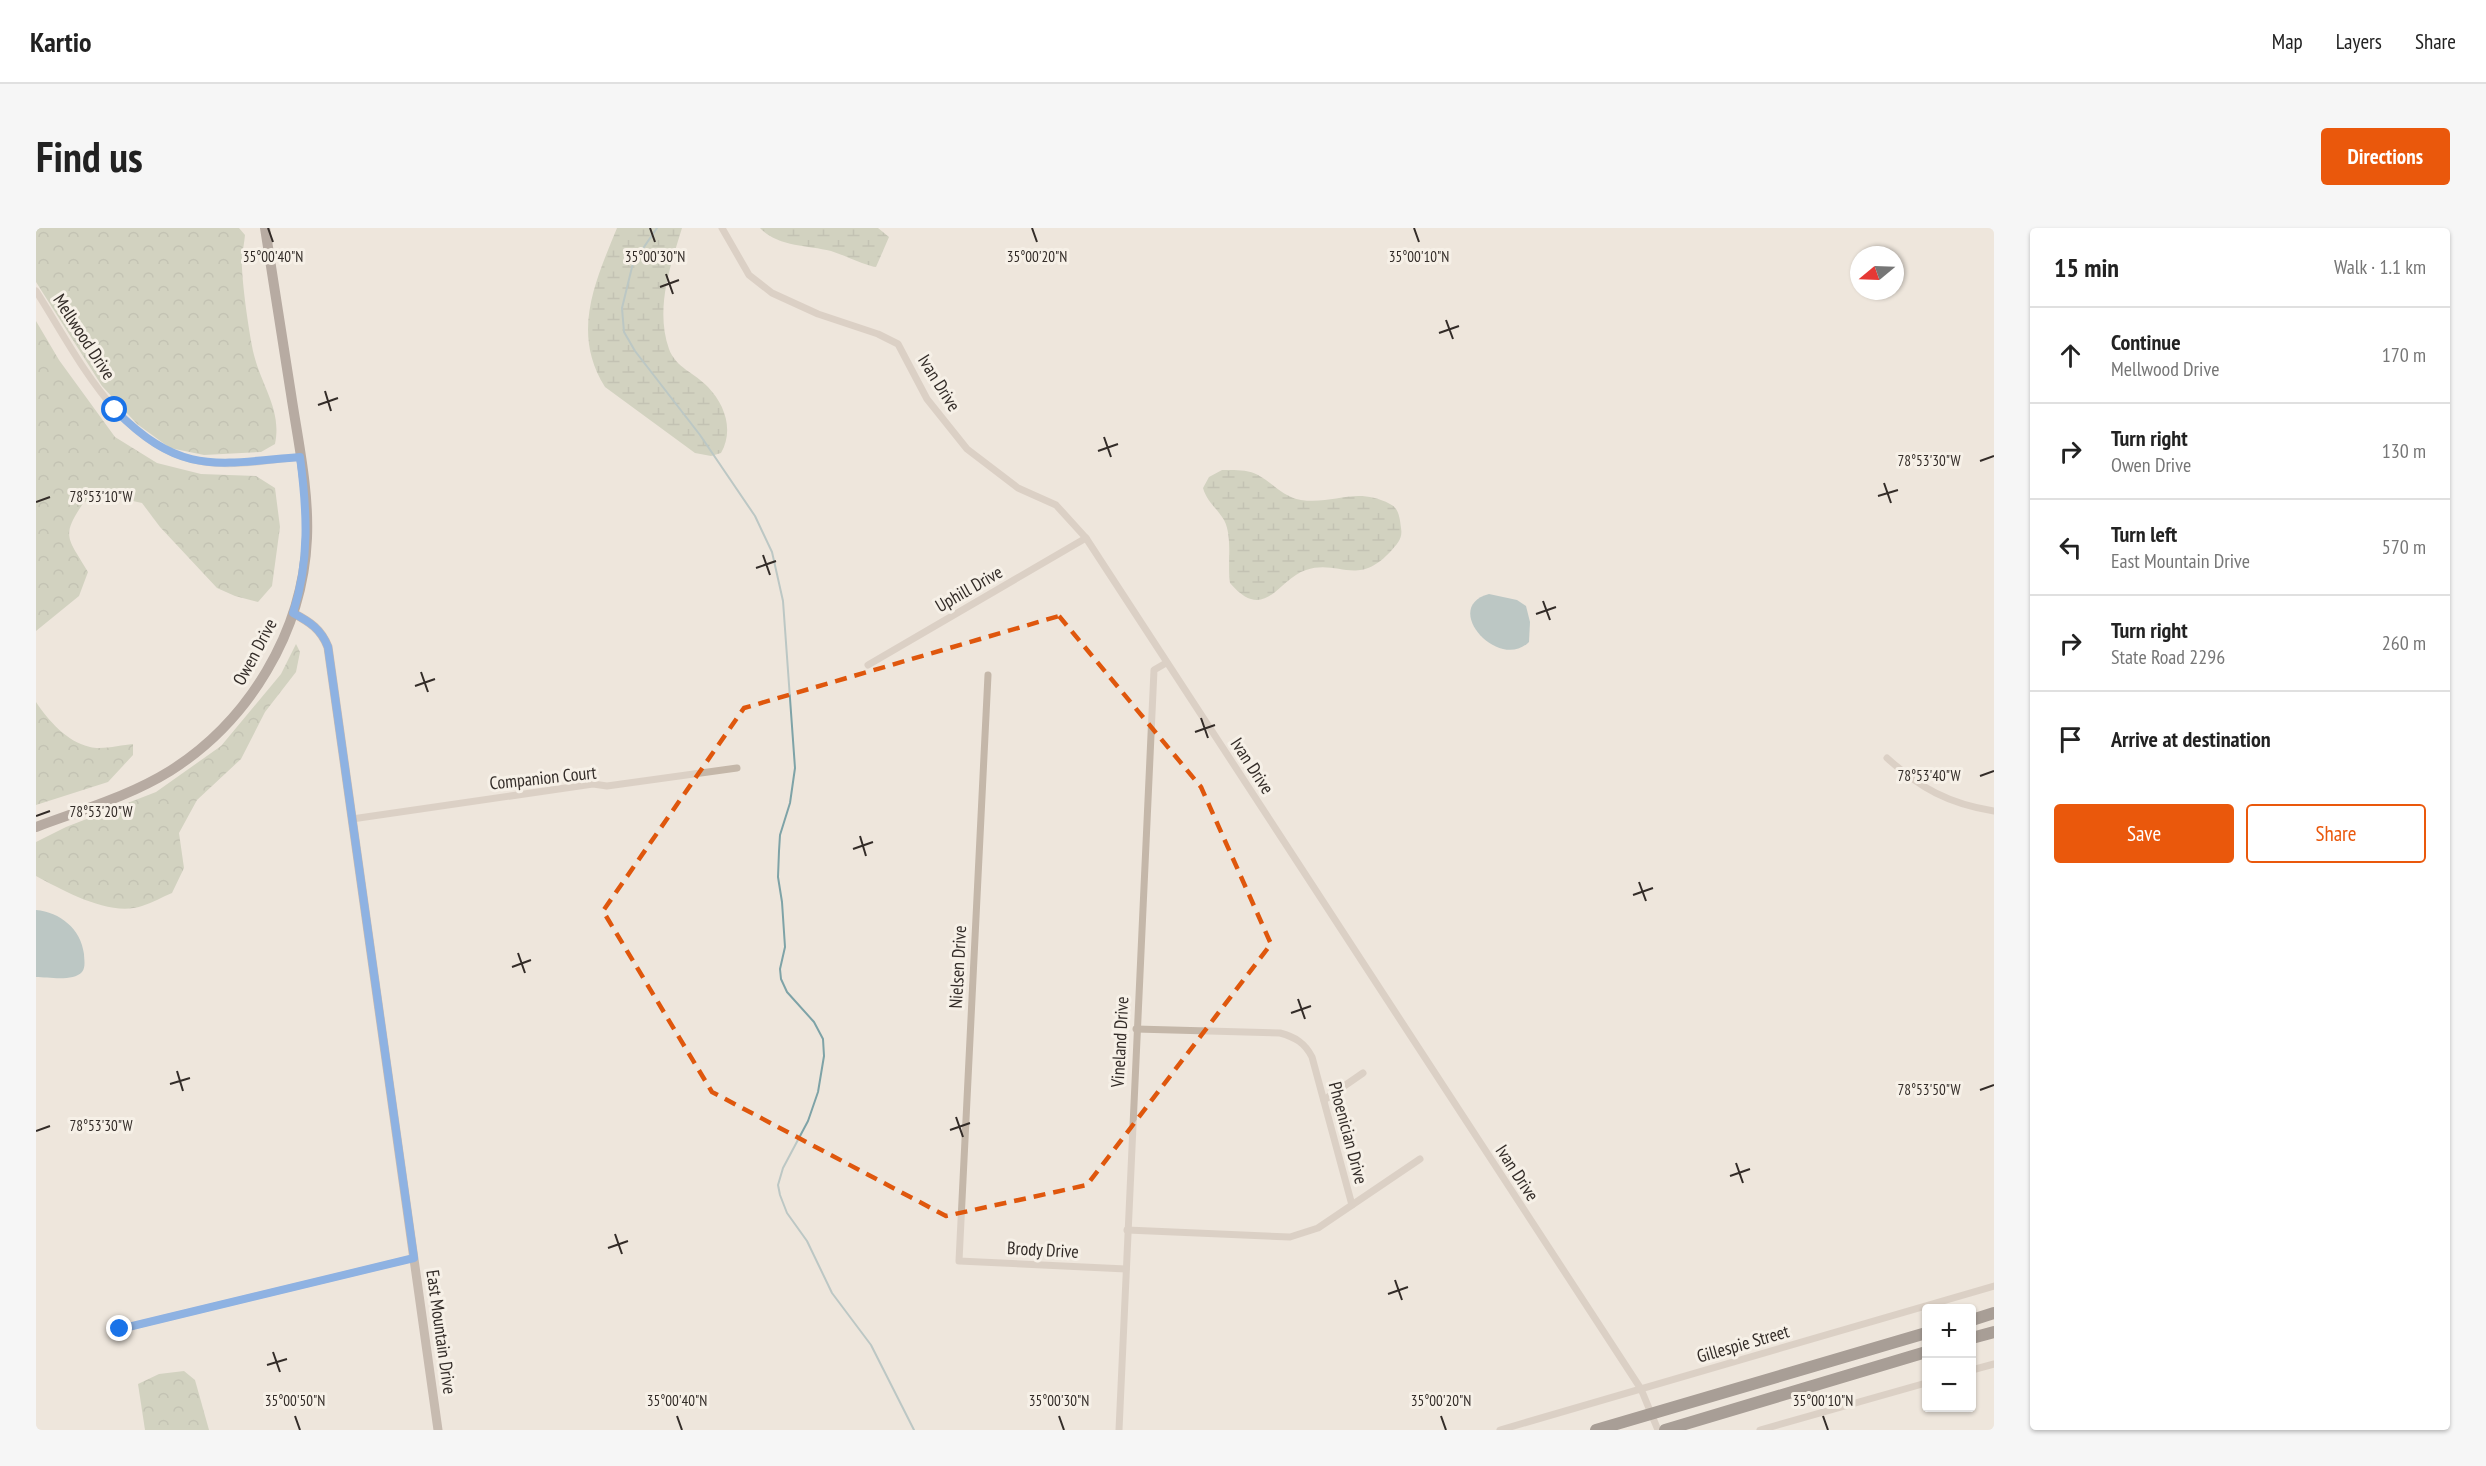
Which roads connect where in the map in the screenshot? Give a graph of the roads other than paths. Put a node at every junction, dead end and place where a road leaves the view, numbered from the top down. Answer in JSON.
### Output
{"nodes":[{"id":1,"x":265,"y":228,"type":"edge"},
{"id":2,"x":722,"y":228,"type":"edge"},
{"id":3,"x":36,"y":291,"type":"edge"},
{"id":4,"x":300,"y":457,"type":"junction"},
{"id":5,"x":1086,"y":538,"type":"junction"},
{"id":6,"x":293,"y":613,"type":"junction"},
{"id":7,"x":1166,"y":663,"type":"junction"},
{"id":8,"x":868,"y":665,"type":"dead end"},
{"id":9,"x":988,"y":675,"type":"dead end"},
{"id":10,"x":1887,"y":758,"type":"dead end"},
{"id":11,"x":737,"y":768,"type":"dead end"},
{"id":12,"x":1994,"y":811,"type":"edge"},
{"id":13,"x":352,"y":819,"type":"junction"},
{"id":14,"x":36,"y":827,"type":"edge"},
{"id":15,"x":1136,"y":1029,"type":"junction"},
{"id":16,"x":1363,"y":1073,"type":"dead end"},
{"id":17,"x":1324,"y":1100,"type":"junction"},
{"id":18,"x":1420,"y":1159,"type":"dead end"},
{"id":19,"x":1352,"y":1205,"type":"junction"},
{"id":20,"x":1127,"y":1230,"type":"junction"},
{"id":21,"x":414,"y":1258,"type":"junction"},
{"id":22,"x":959,"y":1261,"type":"joint"},
{"id":23,"x":1126,"y":1269,"type":"junction"},
{"id":24,"x":1994,"y":1286,"type":"edge"},
{"id":25,"x":1994,"y":1313,"type":"edge"},
{"id":26,"x":1976,"y":1318,"type":"edge"},
{"id":27,"x":120,"y":1329,"type":"dead end"},
{"id":28,"x":1994,"y":1332,"type":"edge"},
{"id":29,"x":1922,"y":1334,"type":"edge"},
{"id":30,"x":1976,"y":1337,"type":"edge"},
{"id":31,"x":1922,"y":1353,"type":"edge"},
{"id":32,"x":1994,"y":1364,"type":"edge"},
{"id":33,"x":1976,"y":1369,"type":"edge"},
{"id":34,"x":1922,"y":1384,"type":"edge"},
{"id":35,"x":1641,"y":1389,"type":"junction"},
{"id":36,"x":1652,"y":1414,"type":"junction"},
{"id":37,"x":438,"y":1430,"type":"edge"},
{"id":38,"x":1119,"y":1430,"type":"edge"},
{"id":39,"x":1500,"y":1430,"type":"edge"},
{"id":40,"x":1596,"y":1430,"type":"edge"},
{"id":41,"x":1658,"y":1430,"type":"edge"},
{"id":42,"x":1665,"y":1430,"type":"edge"},
{"id":43,"x":1760,"y":1430,"type":"edge"}],
"edges":[{"from":1,"to":4,"type":"main road","name":"Owen Drive"},
{"from":2,"to":5,"type":"street","name":"Ivan Drive"},
{"from":3,"to":4,"type":"street","name":"Mellwood Drive"},
{"from":4,"to":6,"type":"main road","name":"Owen Drive"},
{"from":5,"to":7,"type":"street","name":"Ivan Drive"},
{"from":5,"to":8,"type":"street","name":"Uphill Drive"},
{"from":6,"to":13,"type":"street","name":"East Mountain Drive"},
{"from":6,"to":14,"type":"main road","name":"Owen Drive"},
{"from":7,"to":15,"type":"street","name":"Vineland Drive"},
{"from":7,"to":35,"type":"street","name":"Ivan Drive"},
{"from":9,"to":22,"type":"street","name":"Nielsen Drive"},
{"from":10,"to":12,"type":"street"},
{"from":11,"to":13,"type":"street","name":"Companion Court"},
{"from":13,"to":21,"type":"street","name":"East Mountain Drive"},
{"from":15,"to":17,"type":"street","name":"Phoenician Drive"},
{"from":15,"to":20,"type":"street","name":"Vineland Drive"},
{"from":16,"to":17,"type":"street"},
{"from":17,"to":19,"type":"street","name":"Phoenician Drive"},
{"from":18,"to":19,"type":"street"},
{"from":19,"to":20,"type":"street","name":"Phoenician Drive"},
{"from":20,"to":23,"type":"street","name":"Vineland Drive"},
{"from":21,"to":27,"type":"street"},
{"from":21,"to":37,"type":"street","name":"East Mountain Drive"},
{"from":22,"to":23,"type":"street","name":"Brody Drive"},
{"from":23,"to":38,"type":"street","name":"Vineland Drive"},
{"from":24,"to":35,"type":"street","name":"Gillespie Street"},
{"from":25,"to":26,"type":"highway"},
{"from":28,"to":30,"type":"highway"},
{"from":29,"to":36,"type":"highway"},
{"from":31,"to":42,"type":"highway"},
{"from":32,"to":33,"type":"street"},
{"from":34,"to":43,"type":"street"},
{"from":35,"to":36,"type":"street","name":"Ivan Drive"},
{"from":35,"to":39,"type":"street","name":"Gillespie Street"},
{"from":36,"to":40,"type":"highway"},
{"from":36,"to":41,"type":"street","name":"Ivan Drive"}]}
